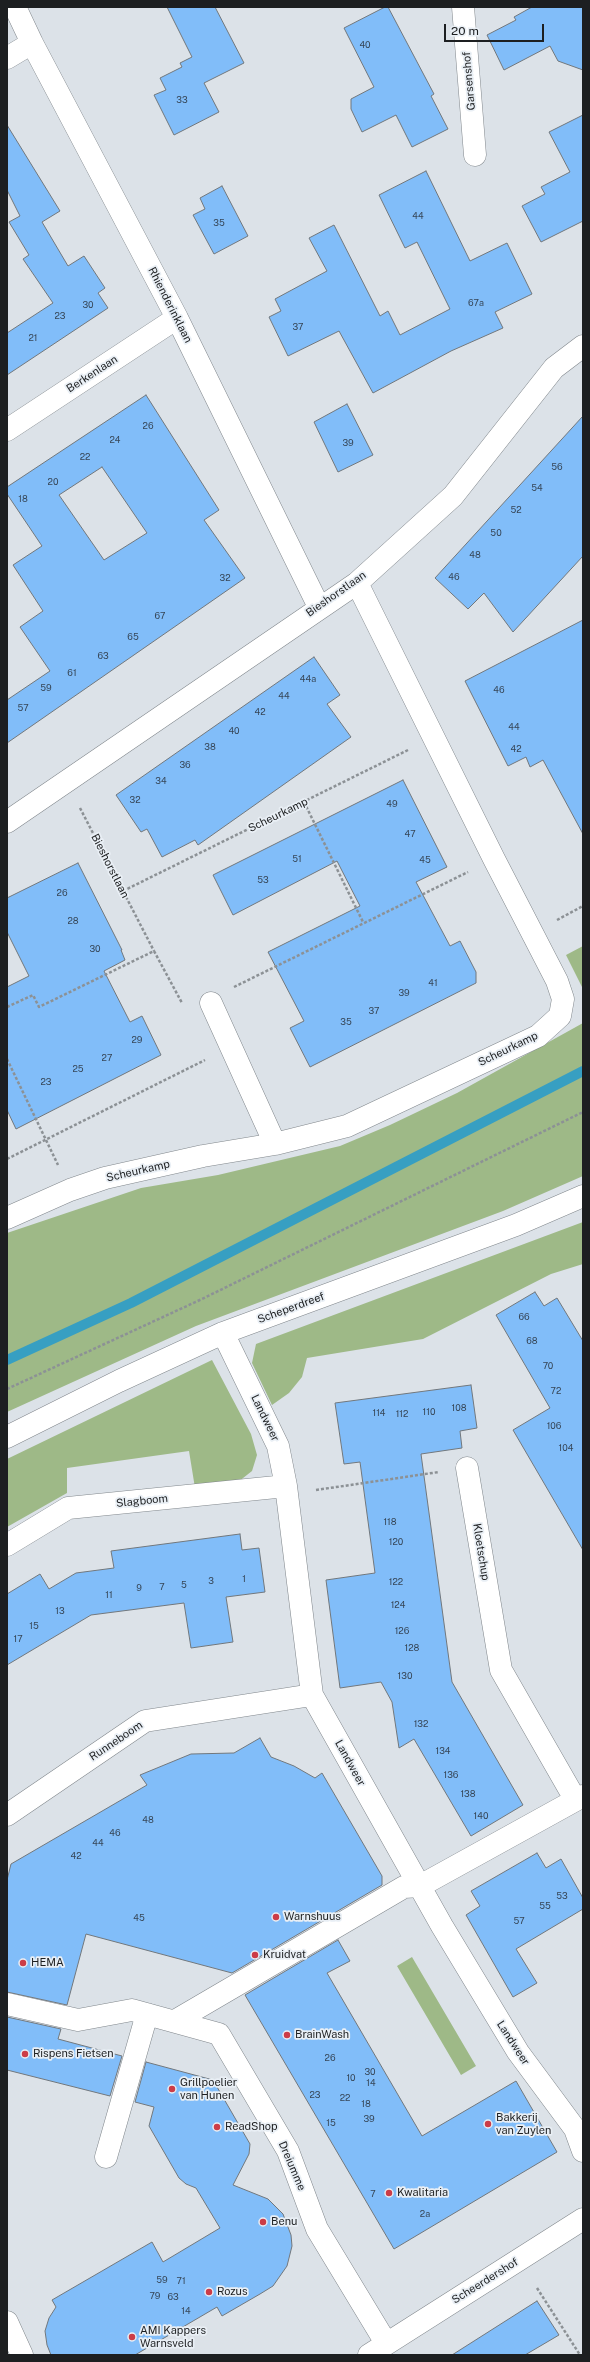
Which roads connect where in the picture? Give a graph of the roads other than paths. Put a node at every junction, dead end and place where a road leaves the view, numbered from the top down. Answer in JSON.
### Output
{"nodes":[{"id":1,"x":15,"y":7,"type":"edge"},
{"id":2,"x":463,"y":7,"type":"edge"},
{"id":3,"x":32,"y":43,"type":"junction"},
{"id":4,"x":7,"y":58,"type":"edge"},
{"id":5,"x":475,"y":155,"type":"dead end"},
{"id":6,"x":177,"y":318,"type":"junction"},
{"id":7,"x":583,"y":346,"type":"edge"},
{"id":8,"x":7,"y":430,"type":"edge"},
{"id":9,"x":356,"y":583,"type":"junction"},
{"id":10,"x":319,"y":606,"type":"junction"},
{"id":11,"x":7,"y":822,"type":"edge"},
{"id":12,"x":211,"y":1003,"type":"road end"},
{"id":13,"x":275,"y":1144,"type":"junction"},
{"id":14,"x":583,"y":1196,"type":"edge"},
{"id":15,"x":7,"y":1218,"type":"edge"},
{"id":16,"x":223,"y":1333,"type":"junction"},
{"id":17,"x":7,"y":1437,"type":"edge"},
{"id":18,"x":467,"y":1468,"type":"road end"},
{"id":19,"x":286,"y":1490,"type":"junction"},
{"id":20,"x":7,"y":1545,"type":"edge"},
{"id":21,"x":312,"y":1695,"type":"junction"},
{"id":22,"x":579,"y":1797,"type":"edge"},
{"id":23,"x":7,"y":1815,"type":"edge"},
{"id":24,"x":420,"y":1886,"type":"junction"},
{"id":25,"x":7,"y":2004,"type":"edge"},
{"id":26,"x":147,"y":2014,"type":"junction"},
{"id":27,"x":174,"y":2022,"type":"junction"},
{"id":28,"x":583,"y":2151,"type":"edge"},
{"id":29,"x":106,"y":2158,"type":"dead end"},
{"id":30,"x":583,"y":2219,"type":"edge"},
{"id":31,"x":7,"y":2322,"type":"edge"},
{"id":32,"x":378,"y":2349,"type":"edge"},
{"id":33,"x":22,"y":2355,"type":"edge"}],
"edges":[{"from":1,"to":3,"type":"street","name":"Rhienderinklaan"},
{"from":2,"to":5,"type":"street","name":"Garsenshof"},
{"from":3,"to":4,"type":"street"},
{"from":3,"to":6,"type":"street","name":"Rhienderinklaan"},
{"from":6,"to":8,"type":"street","name":"Berkenlaan"},
{"from":6,"to":10,"type":"street","name":"Rhienderinklaan"},
{"from":7,"to":9,"type":"street","name":"Bieshorstlaan"},
{"from":9,"to":10,"type":"street","name":"Bieshorstlaan"},
{"from":9,"to":13,"type":"street","name":"Scheurkamp"},
{"from":10,"to":11,"type":"street","name":"Bieshorstlaan"},
{"from":12,"to":13,"type":"street"},
{"from":13,"to":15,"type":"street","name":"Scheurkamp"},
{"from":14,"to":16,"type":"street","name":"Scheperdreef"},
{"from":16,"to":17,"type":"street","name":"Scheperdreef"},
{"from":16,"to":19,"type":"street","name":"Landweer"},
{"from":18,"to":22,"type":"street","name":"Kloetschup"},
{"from":19,"to":20,"type":"street","name":"Slagboom"},
{"from":19,"to":21,"type":"street","name":"Landweer"},
{"from":21,"to":23,"type":"street","name":"Runneboom"},
{"from":21,"to":24,"type":"street","name":"Landweer"},
{"from":22,"to":24,"type":"street","name":"Kloetschup"},
{"from":24,"to":27,"type":"street"},
{"from":24,"to":28,"type":"street","name":"Landweer"},
{"from":25,"to":26,"type":"street","name":"Dreiumme"},
{"from":26,"to":27,"type":"street","name":"Dreiumme"},
{"from":26,"to":29,"type":"street"},
{"from":27,"to":32,"type":"street","name":"Dreiumme"},
{"from":30,"to":32,"type":"street","name":"Scheerdershof"},
{"from":31,"to":33,"type":"street"}]}
